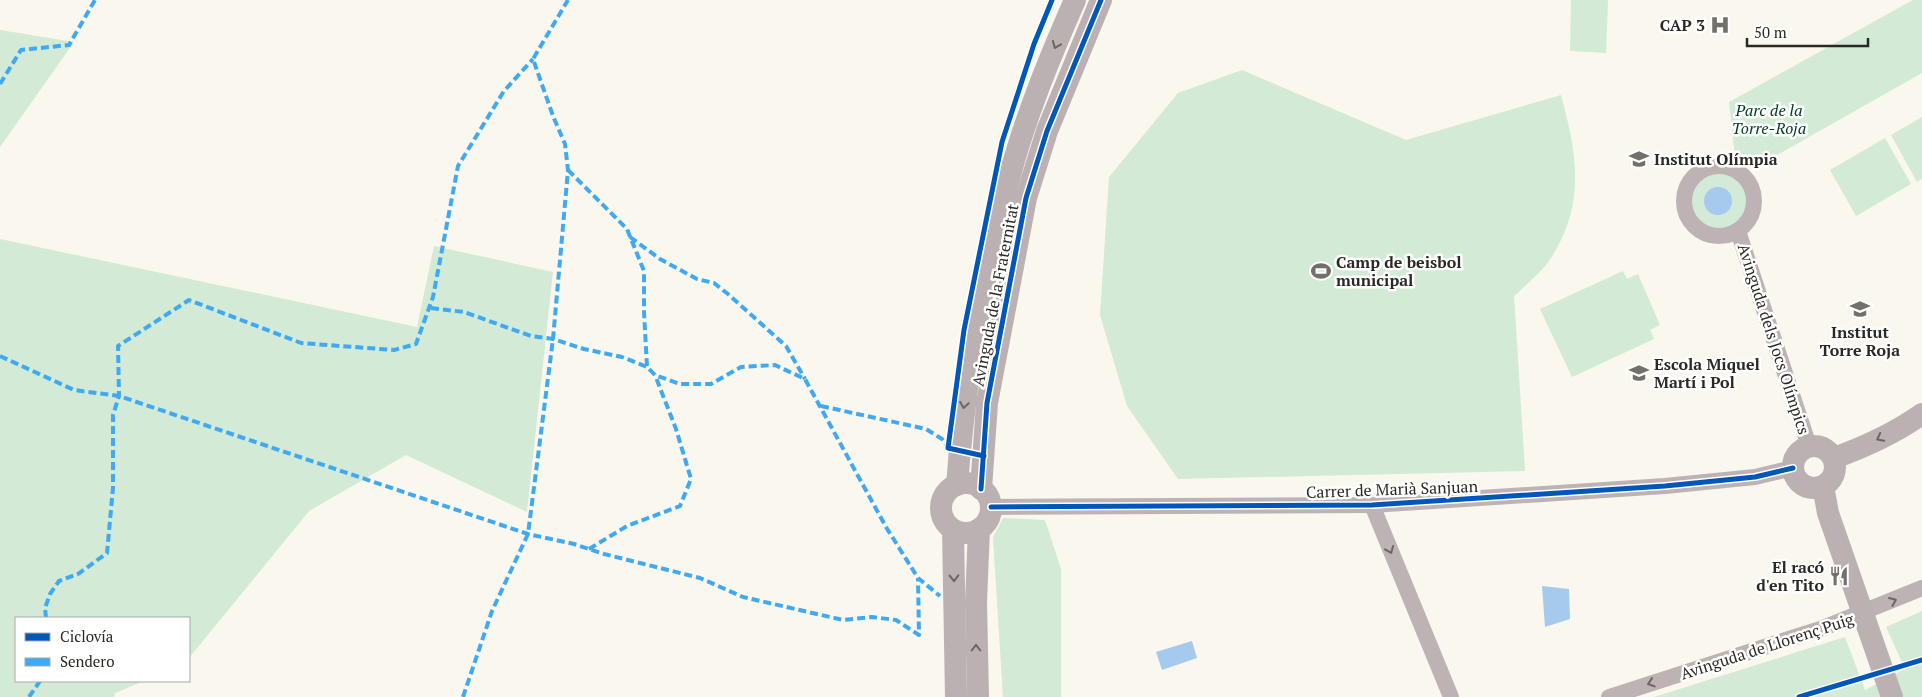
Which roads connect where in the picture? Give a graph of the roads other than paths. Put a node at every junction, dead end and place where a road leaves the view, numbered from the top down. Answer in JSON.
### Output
{"nodes":[{"id":1,"x":1075,"y":0,"type":"edge"},
{"id":2,"x":1101,"y":0,"type":"edge"},
{"id":3,"x":1738,"y":231,"type":"junction"},
{"id":4,"x":1922,"y":414,"type":"edge"},
{"id":5,"x":1809,"y":446,"type":"junction"},
{"id":6,"x":1834,"y":458,"type":"junction"},
{"id":7,"x":1793,"y":468,"type":"junction"},
{"id":8,"x":957,"y":486,"type":"junction"},
{"id":9,"x":1823,"y":486,"type":"junction"},
{"id":10,"x":986,"y":498,"type":"junction"},
{"id":11,"x":1372,"y":505,"type":"junction"},
{"id":12,"x":979,"y":529,"type":"junction"},
{"id":13,"x":953,"y":530,"type":"junction"},
{"id":14,"x":1922,"y":588,"type":"edge"},
{"id":15,"x":1864,"y":614,"type":"junction"},
{"id":16,"x":956,"y":697,"type":"edge"},
{"id":17,"x":978,"y":697,"type":"edge"},
{"id":18,"x":1451,"y":697,"type":"edge"},
{"id":19,"x":1609,"y":697,"type":"edge"},
{"id":20,"x":1892,"y":697,"type":"edge"}],
"edges":[{"from":1,"to":8,"type":"street","name":"Avinguda de la Fraternitat","one_way":true},
{"from":2,"to":10,"type":"street","name":"Avinguda de la Fraternitat"},
{"from":3,"to":3,"type":"street"},
{"from":3,"to":5,"type":"street","name":"Avinguda dels Jocs Olímpics"},
{"from":4,"to":6,"type":"street","one_way":true},
{"from":5,"to":6,"type":"street"},
{"from":5,"to":7,"type":"street"},
{"from":6,"to":9,"type":"street"},
{"from":7,"to":9,"type":"street"},
{"from":7,"to":11,"type":"street","name":"Carrer de Marià Sanjuan"},
{"from":8,"to":10,"type":"street"},
{"from":8,"to":13,"type":"street"},
{"from":9,"to":15,"type":"street"},
{"from":10,"to":11,"type":"street","name":"Carrer de Marià Sanjuan"},
{"from":10,"to":12,"type":"street"},
{"from":11,"to":18,"type":"street","one_way":true},
{"from":12,"to":13,"type":"street"},
{"from":17,"to":12,"type":"street","one_way":true},
{"from":13,"to":16,"type":"street","one_way":true},
{"from":15,"to":14,"type":"street","name":"Avinguda de Llorenç Puig","one_way":true},
{"from":15,"to":19,"type":"street","name":"Avinguda de Llorenç Puig","one_way":true},
{"from":15,"to":20,"type":"street"}]}
